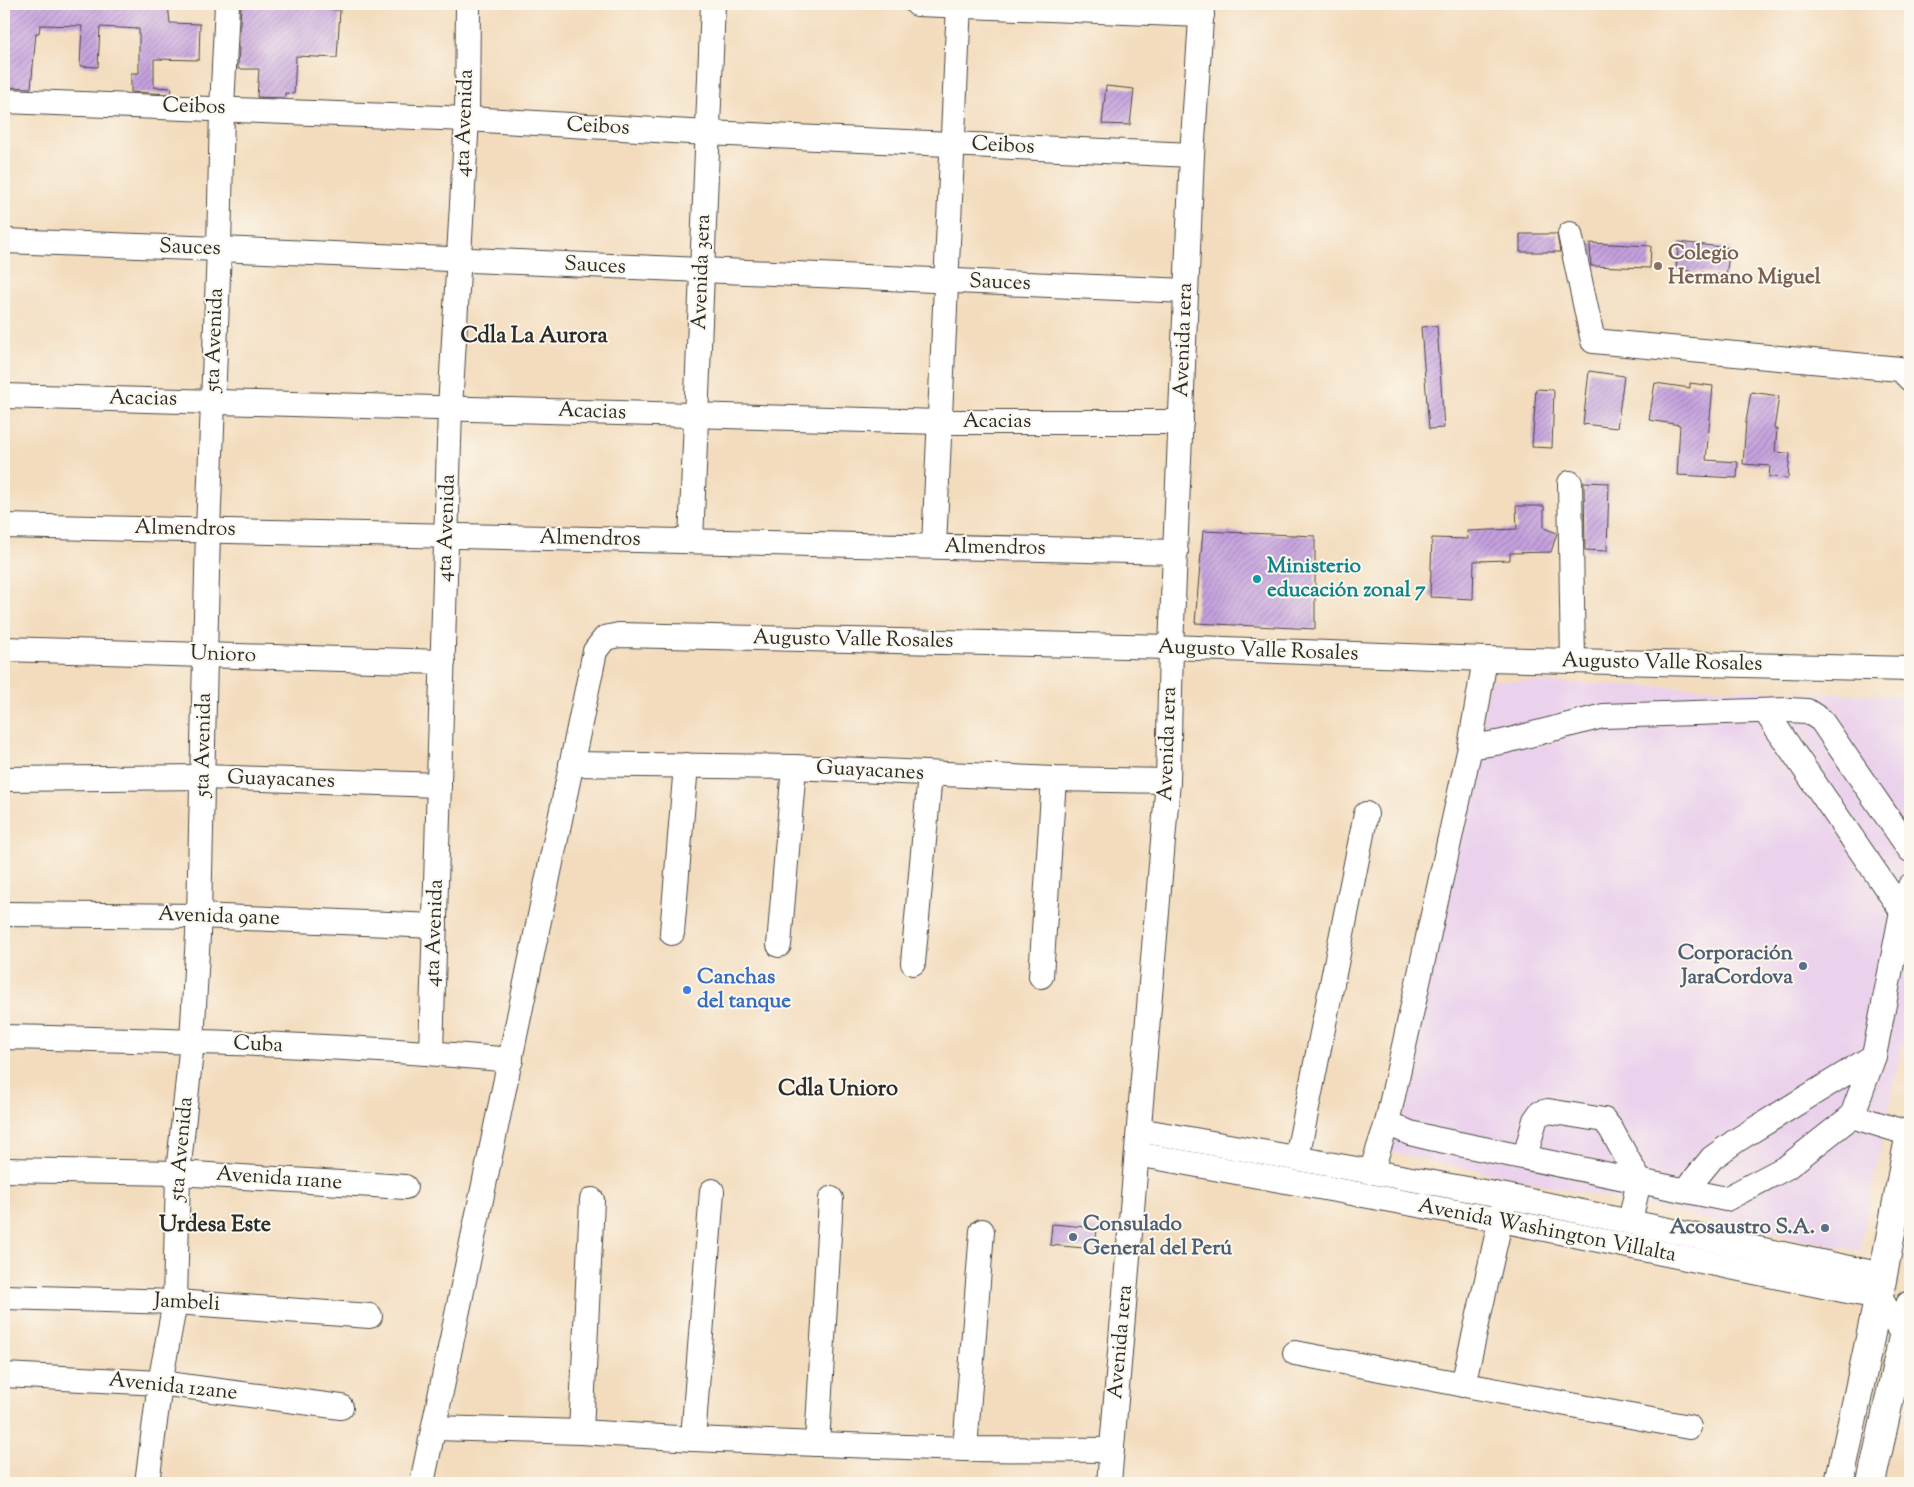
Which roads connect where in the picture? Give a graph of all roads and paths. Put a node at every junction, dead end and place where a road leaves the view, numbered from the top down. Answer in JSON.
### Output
{"nodes":[{"id":1,"x":227,"y":4,"type":"edge"},
{"id":2,"x":468,"y":4,"type":"edge"},
{"id":3,"x":713,"y":4,"type":"edge"},
{"id":4,"x":917,"y":4,"type":"edge"},
{"id":5,"x":959,"y":5,"type":"edge"},
{"id":6,"x":1202,"y":9,"type":"edge"},
{"id":7,"x":4,"y":101,"type":"edge"},
{"id":8,"x":222,"y":109,"type":"junction"},
{"id":9,"x":467,"y":119,"type":"junction"},
{"id":10,"x":708,"y":133,"type":"junction"},
{"id":11,"x":953,"y":144,"type":"junction"},
{"id":12,"x":1192,"y":154,"type":"junction"},
{"id":13,"x":1570,"y":234,"type":"dead end"},
{"id":14,"x":4,"y":241,"type":"edge"},
{"id":15,"x":219,"y":248,"type":"junction"},
{"id":16,"x":458,"y":260,"type":"junction"},
{"id":17,"x":702,"y":271,"type":"junction"},
{"id":18,"x":946,"y":281,"type":"junction"},
{"id":19,"x":1186,"y":291,"type":"junction"},
{"id":20,"x":1910,"y":380,"type":"edge"},
{"id":21,"x":4,"y":396,"type":"edge"},
{"id":22,"x":213,"y":400,"type":"junction"},
{"id":23,"x":450,"y":408,"type":"junction"},
{"id":24,"x":696,"y":414,"type":"junction"},
{"id":25,"x":940,"y":422,"type":"junction"},
{"id":26,"x":1181,"y":422,"type":"junction"},
{"id":27,"x":1570,"y":483,"type":"dead end"},
{"id":28,"x":4,"y":526,"type":"edge"},
{"id":29,"x":208,"y":530,"type":"junction"},
{"id":30,"x":446,"y":536,"type":"junction"},
{"id":31,"x":691,"y":541,"type":"junction"},
{"id":32,"x":934,"y":546,"type":"junction"},
{"id":33,"x":1176,"y":552,"type":"junction"},
{"id":34,"x":1171,"y":647,"type":"junction"},
{"id":35,"x":4,"y":649,"type":"edge"},
{"id":36,"x":205,"y":654,"type":"junction"},
{"id":37,"x":1485,"y":659,"type":"junction"},
{"id":38,"x":1573,"y":661,"type":"junction"},
{"id":39,"x":443,"y":662,"type":"junction"},
{"id":40,"x":1910,"y":669,"type":"edge"},
{"id":41,"x":1766,"y":711,"type":"junction"},
{"id":42,"x":1470,"y":747,"type":"junction"},
{"id":43,"x":571,"y":764,"type":"junction"},
{"id":44,"x":686,"y":765,"type":"junction"},
{"id":45,"x":794,"y":766,"type":"junction"},
{"id":46,"x":930,"y":774,"type":"junction"},
{"id":47,"x":204,"y":777,"type":"junction"},
{"id":48,"x":4,"y":779,"type":"edge"},
{"id":49,"x":1054,"y":779,"type":"junction"},
{"id":50,"x":1168,"y":781,"type":"junction"},
{"id":51,"x":439,"y":785,"type":"junction"},
{"id":52,"x":1366,"y":814,"type":"dead end"},
{"id":53,"x":1910,"y":850,"type":"edge"},
{"id":54,"x":1910,"y":886,"type":"edge"},
{"id":55,"x":1902,"y":910,"type":"junction"},
{"id":56,"x":4,"y":914,"type":"edge"},
{"id":57,"x":199,"y":916,"type":"junction"},
{"id":58,"x":435,"y":926,"type":"junction"},
{"id":59,"x":672,"y":933,"type":"dead end"},
{"id":60,"x":779,"y":945,"type":"dead end"},
{"id":61,"x":914,"y":963,"type":"dead end"},
{"id":62,"x":1041,"y":976,"type":"dead end"},
{"id":63,"x":4,"y":1037,"type":"edge"},
{"id":64,"x":192,"y":1042,"type":"junction"},
{"id":65,"x":431,"y":1052,"type":"junction"},
{"id":66,"x":1874,"y":1056,"type":"junction"},
{"id":67,"x":511,"y":1060,"type":"junction"},
{"id":68,"x":1852,"y":1116,"type":"junction"},
{"id":69,"x":1387,"y":1123,"type":"junction"},
{"id":70,"x":1139,"y":1130,"type":"junction"},
{"id":71,"x":1910,"y":1133,"type":"edge"},
{"id":72,"x":1137,"y":1154,"type":"junction"},
{"id":73,"x":1526,"y":1157,"type":"junction"},
{"id":74,"x":1297,"y":1158,"type":"junction"},
{"id":75,"x":4,"y":1170,"type":"edge"},
{"id":76,"x":178,"y":1172,"type":"junction"},
{"id":77,"x":1371,"y":1172,"type":"junction"},
{"id":78,"x":1640,"y":1180,"type":"junction"},
{"id":79,"x":405,"y":1187,"type":"dead end"},
{"id":80,"x":1686,"y":1190,"type":"junction"},
{"id":81,"x":712,"y":1191,"type":"dead end"},
{"id":82,"x":1506,"y":1196,"type":"junction"},
{"id":83,"x":831,"y":1199,"type":"dead end"},
{"id":84,"x":592,"y":1200,"type":"dead end"},
{"id":85,"x":1501,"y":1220,"type":"junction"},
{"id":86,"x":1630,"y":1222,"type":"junction"},
{"id":87,"x":982,"y":1231,"type":"dead end"},
{"id":88,"x":1881,"y":1286,"type":"junction"},
{"id":89,"x":4,"y":1297,"type":"edge"},
{"id":90,"x":175,"y":1302,"type":"junction"},
{"id":91,"x":1910,"y":1305,"type":"edge"},
{"id":92,"x":370,"y":1316,"type":"dead end"},
{"id":93,"x":1907,"y":1341,"type":"edge"},
{"id":94,"x":1295,"y":1353,"type":"dead end"},
{"id":95,"x":4,"y":1374,"type":"edge"},
{"id":96,"x":160,"y":1383,"type":"junction"},
{"id":97,"x":1463,"y":1385,"type":"junction"},
{"id":98,"x":341,"y":1407,"type":"dead end"},
{"id":99,"x":1689,"y":1427,"type":"dead end"},
{"id":100,"x":434,"y":1428,"type":"junction"},
{"id":101,"x":581,"y":1432,"type":"junction"},
{"id":102,"x":692,"y":1439,"type":"junction"},
{"id":103,"x":817,"y":1444,"type":"junction"},
{"id":104,"x":965,"y":1449,"type":"junction"},
{"id":105,"x":1112,"y":1450,"type":"junction"},
{"id":106,"x":147,"y":1483,"type":"edge"},
{"id":107,"x":422,"y":1483,"type":"edge"},
{"id":108,"x":1109,"y":1483,"type":"edge"},
{"id":109,"x":1839,"y":1483,"type":"edge"},
{"id":110,"x":1871,"y":1483,"type":"edge"}],
"edges":[{"from":1,"to":8,"type":"street","name":"5ta Avenida"},
{"from":2,"to":9,"type":"street","name":"4ta Avenida"},
{"from":3,"to":10,"type":"street","name":"Avenida 3era"},
{"from":4,"to":5,"type":"street"},
{"from":5,"to":6,"type":"street"},
{"from":5,"to":11,"type":"street"},
{"from":6,"to":12,"type":"street","name":"Avenida 1era"},
{"from":7,"to":8,"type":"street","name":"Ceibos"},
{"from":8,"to":9,"type":"street","name":"Ceibos"},
{"from":8,"to":15,"type":"street","name":"5ta Avenida"},
{"from":9,"to":10,"type":"street","name":"Ceibos"},
{"from":9,"to":16,"type":"street","name":"4ta Avenida"},
{"from":10,"to":11,"type":"street","name":"Ceibos"},
{"from":10,"to":17,"type":"street","name":"Avenida 3era"},
{"from":11,"to":12,"type":"street","name":"Ceibos"},
{"from":11,"to":18,"type":"street"},
{"from":12,"to":19,"type":"street","name":"Avenida 1era"},
{"from":13,"to":20,"type":"street"},
{"from":14,"to":15,"type":"street","name":"Sauces"},
{"from":15,"to":16,"type":"street","name":"Sauces"},
{"from":15,"to":22,"type":"street","name":"5ta Avenida"},
{"from":16,"to":17,"type":"street","name":"Sauces"},
{"from":16,"to":23,"type":"street","name":"4ta Avenida"},
{"from":17,"to":18,"type":"street","name":"Sauces"},
{"from":17,"to":24,"type":"street","name":"Avenida 3era"},
{"from":18,"to":19,"type":"street","name":"Sauces"},
{"from":18,"to":25,"type":"street"},
{"from":19,"to":26,"type":"street","name":"Avenida 1era"},
{"from":21,"to":22,"type":"street","name":"Acacias"},
{"from":22,"to":23,"type":"street","name":"Acacias"},
{"from":22,"to":29,"type":"street","name":"5ta Avenida"},
{"from":23,"to":24,"type":"street","name":"Acacias"},
{"from":23,"to":30,"type":"street","name":"4ta Avenida"},
{"from":24,"to":25,"type":"street","name":"Acacias"},
{"from":24,"to":31,"type":"street","name":"Avenida 3era"},
{"from":25,"to":26,"type":"street","name":"Acacias"},
{"from":25,"to":32,"type":"street"},
{"from":26,"to":33,"type":"street","name":"Avenida 1era"},
{"from":27,"to":38,"type":"street"},
{"from":28,"to":29,"type":"street","name":"Almendros"},
{"from":29,"to":30,"type":"street","name":"Almendros"},
{"from":29,"to":36,"type":"street","name":"5ta Avenida"},
{"from":30,"to":31,"type":"street","name":"Almendros"},
{"from":30,"to":39,"type":"street","name":"4ta Avenida"},
{"from":31,"to":32,"type":"street","name":"Almendros"},
{"from":32,"to":33,"type":"street","name":"Almendros"},
{"from":33,"to":34,"type":"street","name":"Avenida 1era"},
{"from":34,"to":37,"type":"street","name":"Augusto Valle Rosales"},
{"from":34,"to":43,"type":"street","name":"Augusto Valle Rosales"},
{"from":34,"to":50,"type":"street","name":"Avenida 1era"},
{"from":35,"to":36,"type":"street","name":"Unioro"},
{"from":36,"to":39,"type":"street","name":"Unioro"},
{"from":36,"to":47,"type":"street","name":"5ta Avenida"},
{"from":37,"to":38,"type":"street","name":"Augusto Valle Rosales"},
{"from":37,"to":42,"type":"street"},
{"from":38,"to":40,"type":"street","name":"Augusto Valle Rosales"},
{"from":39,"to":51,"type":"street","name":"4ta Avenida"},
{"from":41,"to":42,"type":"street"},
{"from":41,"to":53,"type":"street"},
{"from":41,"to":55,"type":"street"},
{"from":42,"to":69,"type":"street"},
{"from":43,"to":44,"type":"street","name":"Guayacanes"},
{"from":43,"to":67,"type":"street"},
{"from":44,"to":45,"type":"street","name":"Guayacanes"},
{"from":44,"to":59,"type":"street"},
{"from":45,"to":46,"type":"street","name":"Guayacanes"},
{"from":45,"to":60,"type":"street"},
{"from":46,"to":49,"type":"street","name":"Guayacanes"},
{"from":46,"to":61,"type":"street"},
{"from":47,"to":48,"type":"street","name":"Guayacanes"},
{"from":47,"to":51,"type":"street","name":"Guayacanes"},
{"from":47,"to":57,"type":"street","name":"5ta Avenida"},
{"from":49,"to":50,"type":"street","name":"Guayacanes"},
{"from":49,"to":62,"type":"street"},
{"from":50,"to":70,"type":"street","name":"Avenida 1era"},
{"from":51,"to":58,"type":"street","name":"4ta Avenida"},
{"from":52,"to":74,"type":"street"},
{"from":54,"to":55,"type":"street"},
{"from":55,"to":66,"type":"street"},
{"from":56,"to":57,"type":"street","name":"Avenida 9ane"},
{"from":57,"to":58,"type":"street","name":"Avenida 9ane"},
{"from":57,"to":64,"type":"street","name":"5ta Avenida"},
{"from":58,"to":65,"type":"street","name":"4ta Avenida"},
{"from":63,"to":64,"type":"street","name":"Cuba"},
{"from":64,"to":65,"type":"street","name":"Cuba"},
{"from":64,"to":76,"type":"street","name":"5ta Avenida"},
{"from":65,"to":67,"type":"street","name":"Cuba"},
{"from":66,"to":68,"type":"street"},
{"from":66,"to":80,"type":"street"},
{"from":67,"to":100,"type":"street"},
{"from":68,"to":71,"type":"street"},
{"from":68,"to":80,"type":"street"},
{"from":69,"to":73,"type":"street"},
{"from":69,"to":77,"type":"street"},
{"from":70,"to":72,"type":"street","name":"Avenida 1era"},
{"from":70,"to":74,"type":"street","name":"Avenida Washington Villalta"},
{"from":71,"to":88,"type":"main road"},
{"from":72,"to":85,"type":"street","name":"Avenida Washington Villalta"},
{"from":72,"to":105,"type":"street","name":"Avenida 1era"},
{"from":73,"to":78,"type":"street"},
{"from":73,"to":78,"type":"street"},
{"from":74,"to":77,"type":"street","name":"Avenida Washington Villalta"},
{"from":75,"to":76,"type":"street","name":"Avenida 11ane"},
{"from":76,"to":79,"type":"street","name":"Avenida 11ane"},
{"from":76,"to":90,"type":"street","name":"5ta Avenida"},
{"from":77,"to":82,"type":"street","name":"Avenida Washington Villalta"},
{"from":78,"to":80,"type":"street"},
{"from":78,"to":86,"type":"street"},
{"from":81,"to":102,"type":"street"},
{"from":82,"to":85,"type":"street"},
{"from":82,"to":86,"type":"street","name":"Avenida Washington Villalta"},
{"from":83,"to":103,"type":"street"},
{"from":84,"to":101,"type":"street"},
{"from":85,"to":88,"type":"street","name":"Avenida Washington Villalta"},
{"from":85,"to":97,"type":"street"},
{"from":86,"to":88,"type":"street","name":"Avenida Washington Villalta"},
{"from":87,"to":104,"type":"street"},
{"from":88,"to":93,"type":"street"},
{"from":88,"to":109,"type":"main road"},
{"from":89,"to":90,"type":"street","name":"Jambeli"},
{"from":90,"to":92,"type":"street","name":"Jambeli"},
{"from":90,"to":96,"type":"street","name":"5ta Avenida"},
{"from":91,"to":93,"type":"main road"},
{"from":93,"to":110,"type":"main road"},
{"from":94,"to":97,"type":"street"},
{"from":95,"to":96,"type":"street","name":"Avenida 12ane"},
{"from":96,"to":98,"type":"street","name":"Avenida 12ane"},
{"from":96,"to":106,"type":"street","name":"5ta Avenida"},
{"from":97,"to":99,"type":"street"},
{"from":100,"to":101,"type":"street"},
{"from":100,"to":107,"type":"street"},
{"from":101,"to":102,"type":"street"},
{"from":102,"to":103,"type":"street"},
{"from":103,"to":104,"type":"street"},
{"from":104,"to":105,"type":"street"},
{"from":105,"to":108,"type":"street","name":"Avenida 1era"}]}
